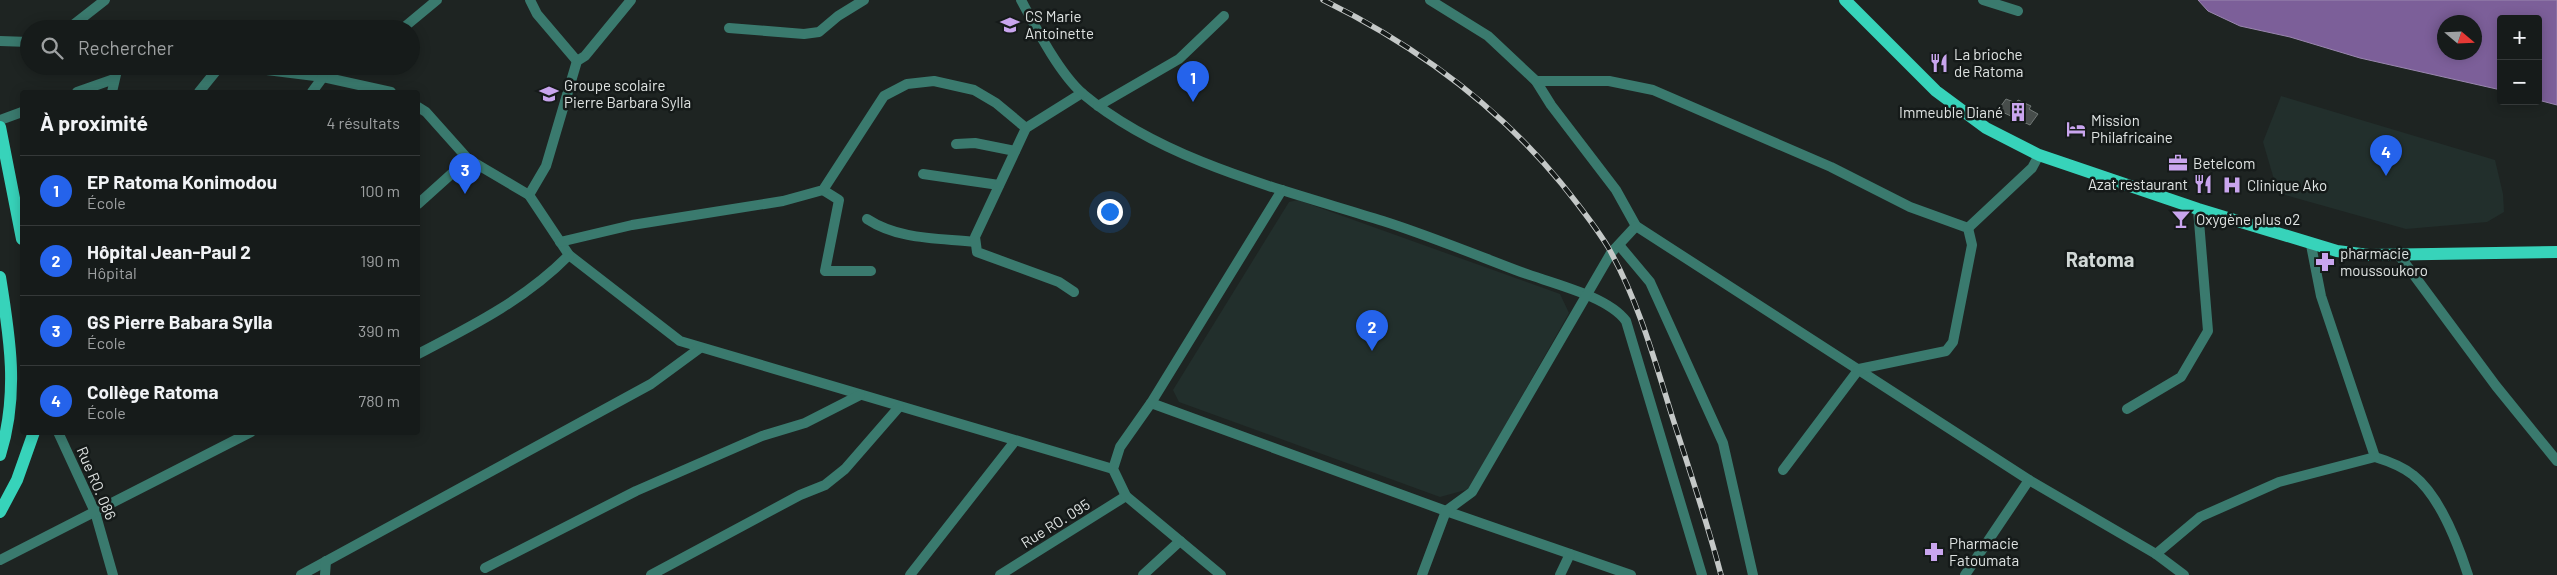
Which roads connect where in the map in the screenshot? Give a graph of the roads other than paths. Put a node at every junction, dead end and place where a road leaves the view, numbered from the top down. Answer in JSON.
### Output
{"nodes":[{"id":1,"x":105,"y":0,"type":"edge"},
{"id":2,"x":437,"y":0,"type":"edge"},
{"id":3,"x":530,"y":0,"type":"edge"},
{"id":4,"x":631,"y":0,"type":"edge"},
{"id":5,"x":864,"y":0,"type":"edge"},
{"id":6,"x":1021,"y":0,"type":"edge"},
{"id":7,"x":1430,"y":0,"type":"edge"},
{"id":8,"x":1845,"y":0,"type":"edge"},
{"id":9,"x":1983,"y":0,"type":"edge"},
{"id":10,"x":2018,"y":11,"type":"dead end"},
{"id":11,"x":1224,"y":16,"type":"dead end"},
{"id":12,"x":79,"y":20,"type":"edge"},
{"id":13,"x":413,"y":20,"type":"edge"},
{"id":14,"x":728,"y":28,"type":"dead end"},
{"id":15,"x":0,"y":41,"type":"edge"},
{"id":16,"x":20,"y":42,"type":"edge"},
{"id":17,"x":577,"y":61,"type":"junction"},
{"id":18,"x":115,"y":75,"type":"edge"},
{"id":19,"x":213,"y":75,"type":"edge"},
{"id":20,"x":307,"y":75,"type":"edge"},
{"id":21,"x":323,"y":77,"type":"junction"},
{"id":22,"x":114,"y":79,"type":"junction"},
{"id":23,"x":1536,"y":82,"type":"junction"},
{"id":24,"x":83,"y":90,"type":"edge"},
{"id":25,"x":112,"y":90,"type":"edge"},
{"id":26,"x":201,"y":90,"type":"edge"},
{"id":27,"x":313,"y":90,"type":"edge"},
{"id":28,"x":382,"y":90,"type":"edge"},
{"id":29,"x":1082,"y":93,"type":"junction"},
{"id":30,"x":1098,"y":106,"type":"junction"},
{"id":31,"x":420,"y":108,"type":"edge"},
{"id":32,"x":20,"y":113,"type":"edge"},
{"id":33,"x":0,"y":120,"type":"edge"},
{"id":34,"x":0,"y":127,"type":"edge"},
{"id":35,"x":1026,"y":128,"type":"junction"},
{"id":36,"x":956,"y":144,"type":"dead end"},
{"id":37,"x":1015,"y":151,"type":"junction"},
{"id":38,"x":2039,"y":155,"type":"junction"},
{"id":39,"x":468,"y":159,"type":"junction"},
{"id":40,"x":923,"y":174,"type":"dead end"},
{"id":41,"x":999,"y":185,"type":"junction"},
{"id":42,"x":823,"y":190,"type":"junction"},
{"id":43,"x":1282,"y":190,"type":"junction"},
{"id":44,"x":529,"y":195,"type":"junction"},
{"id":45,"x":420,"y":202,"type":"edge"},
{"id":46,"x":2198,"y":210,"type":"junction"},
{"id":47,"x":867,"y":219,"type":"dead end"},
{"id":48,"x":1636,"y":226,"type":"junction"},
{"id":49,"x":1968,"y":228,"type":"junction"},
{"id":50,"x":20,"y":229,"type":"edge"},
{"id":51,"x":560,"y":242,"type":"junction"},
{"id":52,"x":976,"y":242,"type":"junction"},
{"id":53,"x":1619,"y":245,"type":"junction"},
{"id":54,"x":2311,"y":246,"type":"junction"},
{"id":55,"x":2557,"y":252,"type":"edge"},
{"id":56,"x":568,"y":255,"type":"junction"},
{"id":57,"x":2399,"y":255,"type":"junction"},
{"id":58,"x":871,"y":270,"type":"dead end"},
{"id":59,"x":0,"y":277,"type":"edge"},
{"id":60,"x":1074,"y":292,"type":"dead end"},
{"id":61,"x":1585,"y":296,"type":"junction"},
{"id":62,"x":700,"y":348,"type":"junction"},
{"id":63,"x":420,"y":353,"type":"edge"},
{"id":64,"x":1859,"y":369,"type":"junction"},
{"id":65,"x":860,"y":395,"type":"junction"},
{"id":66,"x":1151,"y":402,"type":"junction"},
{"id":67,"x":899,"y":407,"type":"junction"},
{"id":68,"x":2127,"y":409,"type":"dead end"},
{"id":69,"x":33,"y":435,"type":"edge"},
{"id":70,"x":59,"y":435,"type":"edge"},
{"id":71,"x":245,"y":435,"type":"edge"},
{"id":72,"x":1016,"y":441,"type":"junction"},
{"id":73,"x":0,"y":456,"type":"edge"},
{"id":74,"x":2375,"y":457,"type":"junction"},
{"id":75,"x":2557,"y":461,"type":"edge"},
{"id":76,"x":1113,"y":468,"type":"junction"},
{"id":77,"x":1783,"y":470,"type":"dead end"},
{"id":78,"x":2029,"y":480,"type":"junction"},
{"id":79,"x":1126,"y":496,"type":"junction"},
{"id":80,"x":1446,"y":511,"type":"junction"},
{"id":81,"x":0,"y":512,"type":"edge"},
{"id":82,"x":96,"y":512,"type":"junction"},
{"id":83,"x":1180,"y":541,"type":"junction"},
{"id":84,"x":1570,"y":554,"type":"junction"},
{"id":85,"x":2156,"y":554,"type":"junction"},
{"id":86,"x":0,"y":560,"type":"edge"},
{"id":87,"x":326,"y":561,"type":"junction"},
{"id":88,"x":485,"y":568,"type":"dead end"},
{"id":89,"x":113,"y":575,"type":"edge"},
{"id":90,"x":301,"y":575,"type":"edge"},
{"id":91,"x":325,"y":575,"type":"edge"},
{"id":92,"x":651,"y":575,"type":"edge"},
{"id":93,"x":910,"y":575,"type":"edge"},
{"id":94,"x":1000,"y":575,"type":"edge"},
{"id":95,"x":1143,"y":575,"type":"edge"},
{"id":96,"x":1222,"y":575,"type":"edge"},
{"id":97,"x":1422,"y":575,"type":"edge"},
{"id":98,"x":1560,"y":575,"type":"edge"},
{"id":99,"x":1628,"y":575,"type":"edge"},
{"id":100,"x":1702,"y":575,"type":"edge"},
{"id":101,"x":1753,"y":575,"type":"edge"},
{"id":102,"x":1964,"y":575,"type":"edge"},
{"id":103,"x":2184,"y":575,"type":"edge"},
{"id":104,"x":2468,"y":575,"type":"edge"}],
"edges":[{"from":1,"to":12,"type":"street"},
{"from":2,"to":13,"type":"street"},
{"from":3,"to":17,"type":"street"},
{"from":4,"to":17,"type":"street"},
{"from":5,"to":14,"type":"street"},
{"from":6,"to":29,"type":"street"},
{"from":7,"to":23,"type":"street"},
{"from":8,"to":38,"type":"main road"},
{"from":9,"to":10,"type":"street"},
{"from":11,"to":30,"type":"street"},
{"from":15,"to":16,"type":"street"},
{"from":17,"to":44,"type":"street"},
{"from":18,"to":22,"type":"street"},
{"from":19,"to":26,"type":"street"},
{"from":20,"to":21,"type":"street"},
{"from":21,"to":27,"type":"street"},
{"from":21,"to":28,"type":"street"},
{"from":22,"to":24,"type":"street"},
{"from":22,"to":25,"type":"street"},
{"from":23,"to":48,"type":"street"},
{"from":23,"to":49,"type":"street"},
{"from":29,"to":30,"type":"street"},
{"from":29,"to":35,"type":"street"},
{"from":30,"to":43,"type":"street"},
{"from":31,"to":39,"type":"street"},
{"from":32,"to":33,"type":"street"},
{"from":34,"to":50,"type":"main road"},
{"from":35,"to":37,"type":"street"},
{"from":35,"to":42,"type":"street"},
{"from":36,"to":37,"type":"street"},
{"from":37,"to":41,"type":"street"},
{"from":38,"to":46,"type":"main road"},
{"from":38,"to":49,"type":"street"},
{"from":39,"to":44,"type":"street"},
{"from":39,"to":45,"type":"street"},
{"from":40,"to":41,"type":"street"},
{"from":41,"to":52,"type":"street"},
{"from":42,"to":51,"type":"street"},
{"from":42,"to":58,"type":"street"},
{"from":43,"to":61,"type":"street"},
{"from":43,"to":66,"type":"street"},
{"from":44,"to":51,"type":"street"},
{"from":46,"to":54,"type":"main road"},
{"from":46,"to":68,"type":"street"},
{"from":47,"to":52,"type":"street"},
{"from":48,"to":53,"type":"street"},
{"from":48,"to":64,"type":"street"},
{"from":49,"to":64,"type":"street"},
{"from":51,"to":56,"type":"street"},
{"from":52,"to":60,"type":"street"},
{"from":53,"to":61,"type":"street"},
{"from":53,"to":101,"type":"street"},
{"from":54,"to":57,"type":"main road"},
{"from":54,"to":74,"type":"street"},
{"from":55,"to":57,"type":"main road"},
{"from":56,"to":62,"type":"street"},
{"from":56,"to":63,"type":"street"},
{"from":57,"to":75,"type":"street"},
{"from":59,"to":73,"type":"main road"},
{"from":61,"to":80,"type":"street"},
{"from":61,"to":100,"type":"street"},
{"from":62,"to":65,"type":"street"},
{"from":62,"to":87,"type":"street"},
{"from":64,"to":77,"type":"street"},
{"from":64,"to":78,"type":"street"},
{"from":65,"to":67,"type":"street"},
{"from":65,"to":88,"type":"street"},
{"from":66,"to":76,"type":"street"},
{"from":66,"to":80,"type":"street"},
{"from":67,"to":72,"type":"street"},
{"from":67,"to":92,"type":"street"},
{"from":69,"to":81,"type":"main road"},
{"from":70,"to":82,"type":"street","name":"Rue RO. 086"},
{"from":71,"to":82,"type":"street"},
{"from":72,"to":76,"type":"street"},
{"from":72,"to":93,"type":"street"},
{"from":74,"to":85,"type":"street"},
{"from":74,"to":104,"type":"street"},
{"from":76,"to":79,"type":"street"},
{"from":78,"to":85,"type":"street"},
{"from":78,"to":102,"type":"street"},
{"from":79,"to":83,"type":"street"},
{"from":79,"to":94,"type":"street","name":"Rue RO. 095"},
{"from":80,"to":84,"type":"street"},
{"from":80,"to":97,"type":"street"},
{"from":82,"to":86,"type":"street"},
{"from":82,"to":89,"type":"street","name":"Rue RO. 086"},
{"from":83,"to":95,"type":"street"},
{"from":83,"to":96,"type":"street"},
{"from":84,"to":98,"type":"street"},
{"from":84,"to":99,"type":"street"},
{"from":85,"to":103,"type":"street"},
{"from":87,"to":90,"type":"street"},
{"from":87,"to":91,"type":"street"}]}
